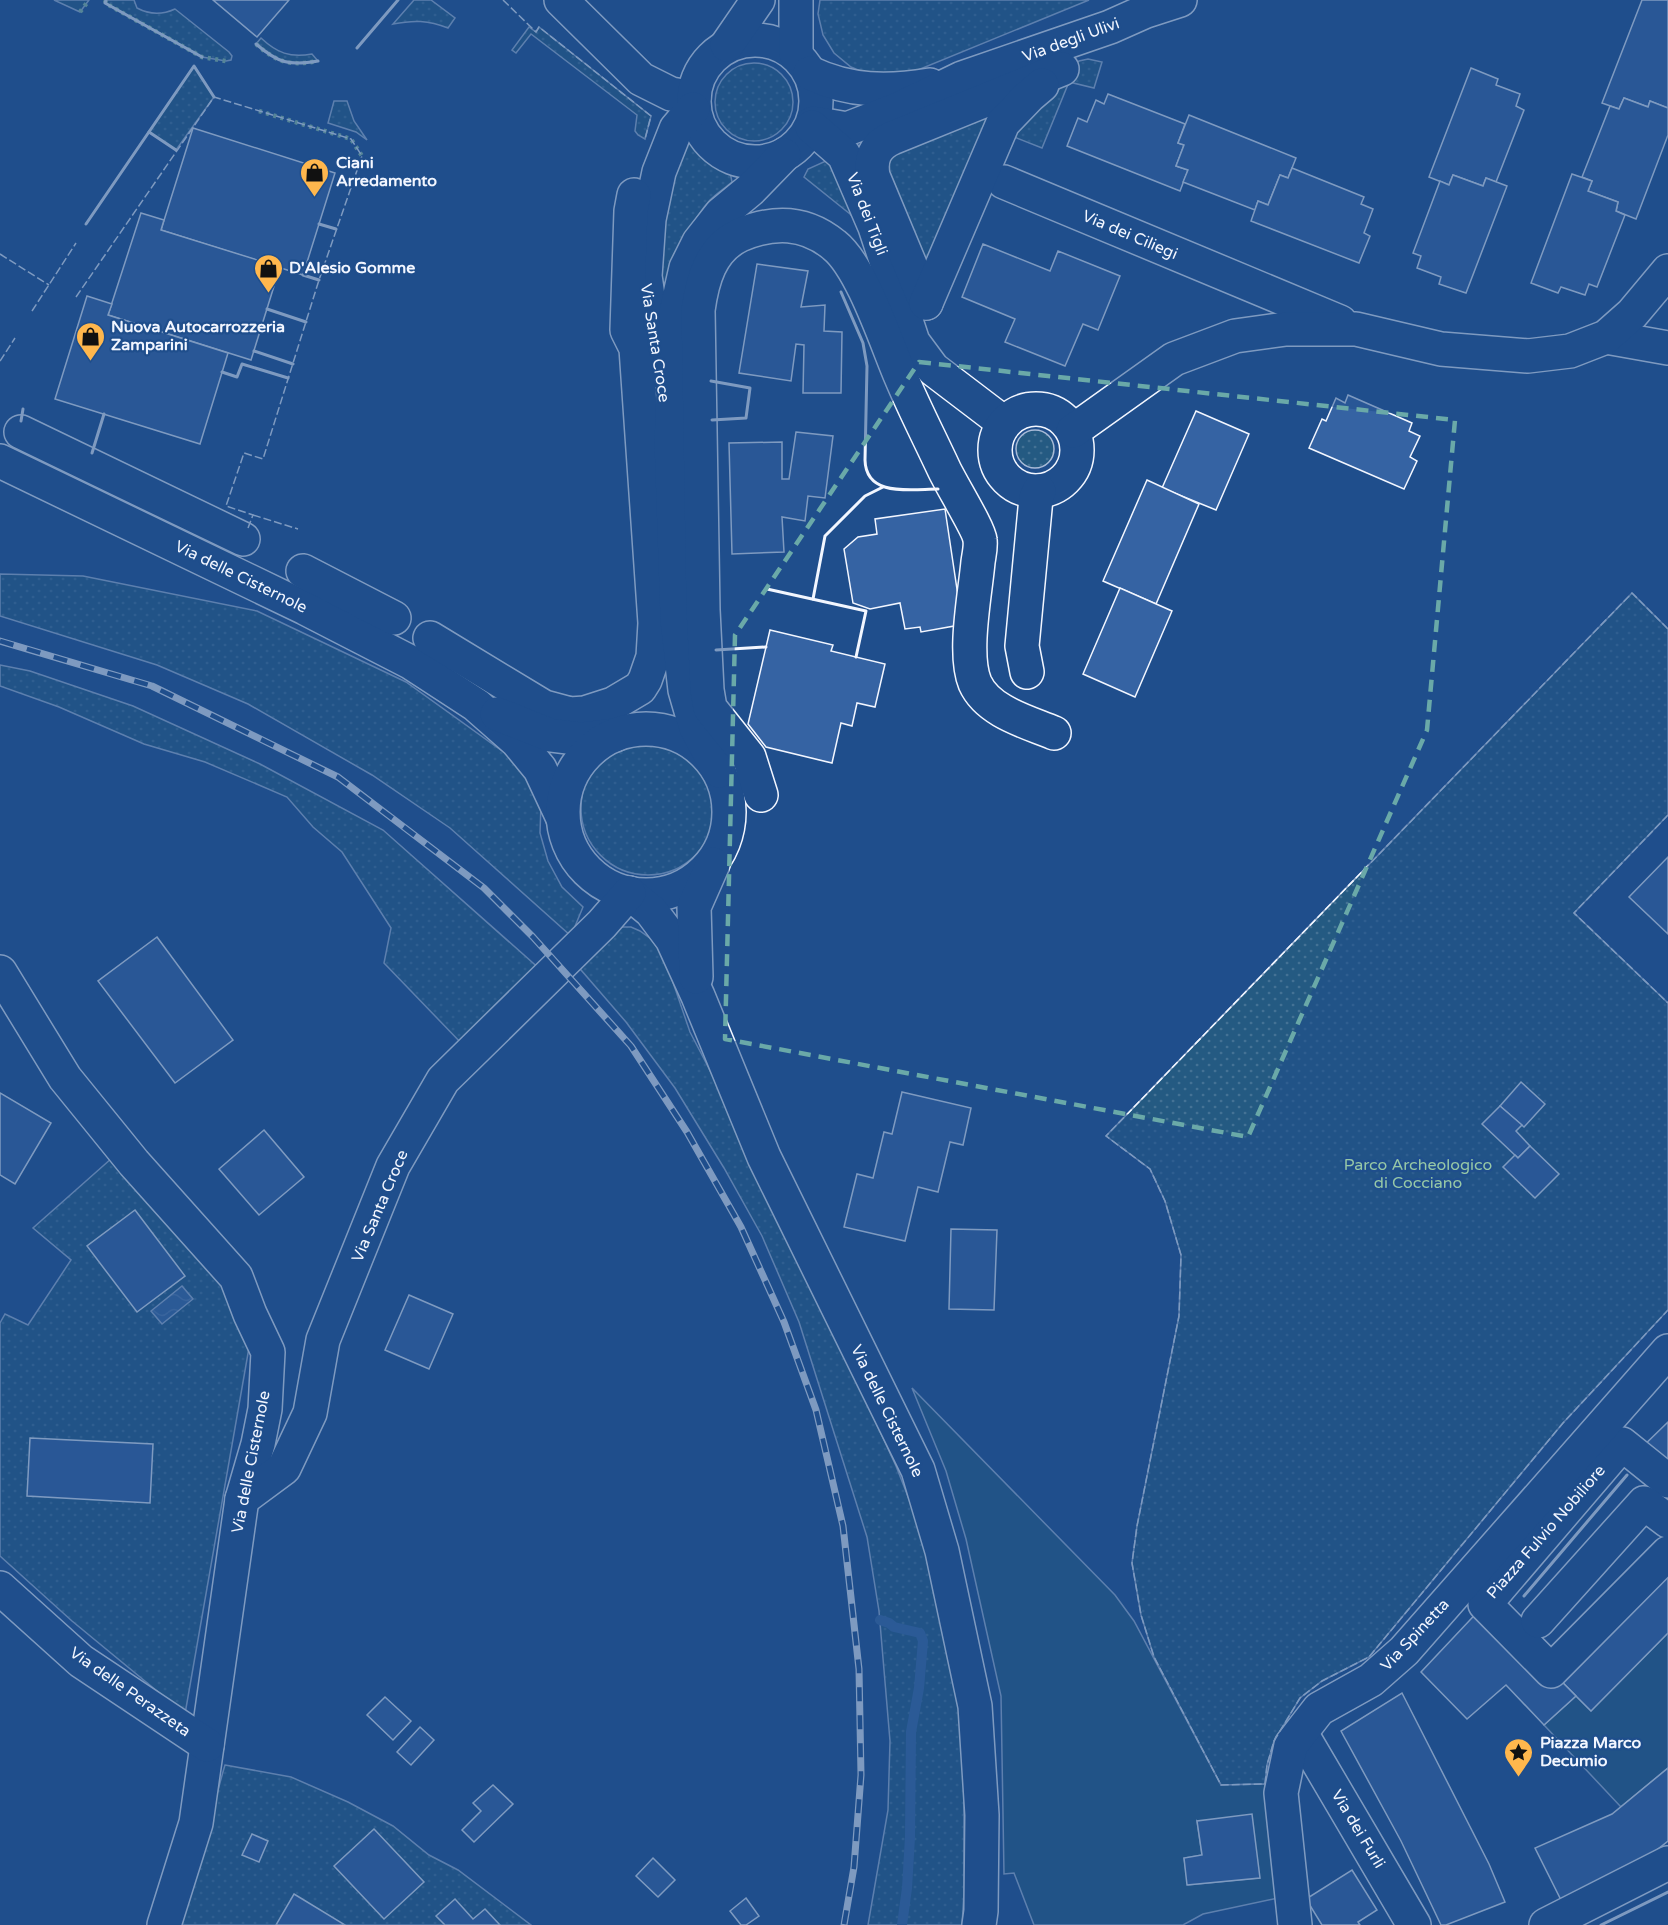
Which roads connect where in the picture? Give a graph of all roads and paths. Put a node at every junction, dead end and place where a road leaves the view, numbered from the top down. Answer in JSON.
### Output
{"nodes":[{"id":1,"x":561,"y":0,"type":"edge"},
{"id":2,"x":758,"y":0,"type":"edge"},
{"id":3,"x":796,"y":0,"type":"edge"},
{"id":4,"x":1180,"y":0,"type":"edge"},
{"id":5,"x":727,"y":45,"type":"junction"},
{"id":6,"x":803,"y":63,"type":"junction"},
{"id":7,"x":1062,"y":69,"type":"joint"},
{"id":8,"x":962,"y":78,"type":"junction"},
{"id":9,"x":694,"y":103,"type":"junction"},
{"id":10,"x":813,"y":125,"type":"junction"},
{"id":11,"x":784,"y":155,"type":"junction"},
{"id":12,"x":1004,"y":182,"type":"dead end"},
{"id":13,"x":634,"y":195,"type":"dead end"},
{"id":14,"x":721,"y":214,"type":"junction"},
{"id":15,"x":1668,"y":271,"type":"edge"},
{"id":16,"x":902,"y":314,"type":"junction"},
{"id":17,"x":1356,"y":329,"type":"junction"},
{"id":18,"x":1606,"y":337,"type":"junction"},
{"id":19,"x":1668,"y":348,"type":"edge"},
{"id":20,"x":1004,"y":423,"type":"junction"},
{"id":21,"x":1073,"y":431,"type":"junction"},
{"id":22,"x":21,"y":432,"type":"dead end"},
{"id":23,"x":671,"y":443,"type":"junction"},
{"id":24,"x":0,"y":461,"type":"edge"},
{"id":25,"x":1039,"y":491,"type":"junction"},
{"id":26,"x":243,"y":539,"type":"dead end"},
{"id":27,"x":303,"y":571,"type":"dead end"},
{"id":28,"x":394,"y":618,"type":"dead end"},
{"id":29,"x":677,"y":621,"type":"junction"},
{"id":30,"x":430,"y":638,"type":"dead end"},
{"id":31,"x":1027,"y":672,"type":"dead end"},
{"id":32,"x":476,"y":705,"type":"junction"},
{"id":33,"x":1054,"y":733,"type":"dead end"},
{"id":34,"x":616,"y":734,"type":"junction"},
{"id":35,"x":718,"y":771,"type":"junction"},
{"id":36,"x":761,"y":795,"type":"dead end"},
{"id":37,"x":562,"y":816,"type":"junction"},
{"id":38,"x":716,"y":839,"type":"junction"},
{"id":39,"x":629,"y":893,"type":"junction"},
{"id":40,"x":0,"y":972,"type":"edge"},
{"id":41,"x":698,"y":996,"type":"junction"},
{"id":42,"x":1668,"y":1351,"type":"edge"},
{"id":43,"x":1668,"y":1481,"type":"edge"},
{"id":44,"x":242,"y":1499,"type":"junction"},
{"id":45,"x":1668,"y":1521,"type":"edge"},
{"id":46,"x":1668,"y":1553,"type":"edge"},
{"id":47,"x":0,"y":1588,"type":"edge"},
{"id":48,"x":1538,"y":1621,"type":"dead end"},
{"id":49,"x":1301,"y":1733,"type":"junction"},
{"id":50,"x":207,"y":1745,"type":"junction"},
{"id":51,"x":1668,"y":1863,"type":"edge"},
{"id":52,"x":164,"y":1925,"type":"edge"},
{"id":53,"x":979,"y":1925,"type":"edge"},
{"id":54,"x":1295,"y":1925,"type":"edge"},
{"id":55,"x":1414,"y":1925,"type":"edge"},
{"id":56,"x":1546,"y":1925,"type":"edge"}],
"edges":[{"from":1,"to":9,"type":"street"},
{"from":2,"to":5,"type":"street"},
{"from":3,"to":6,"type":"street"},
{"from":4,"to":8,"type":"street","name":"Via degli Ulivi"},
{"from":5,"to":6,"type":"street"},
{"from":5,"to":9,"type":"street"},
{"from":6,"to":8,"type":"street","name":"Via degli Ulivi"},
{"from":6,"to":10,"type":"street"},
{"from":7,"to":7,"type":"street"},
{"from":8,"to":10,"type":"street","name":"Via degli Ulivi"},
{"from":9,"to":11,"type":"street"},
{"from":9,"to":23,"type":"street","name":"Via Santa Croce"},
{"from":10,"to":11,"type":"street"},
{"from":10,"to":16,"type":"street","name":"Via dei Tigli"},
{"from":11,"to":14,"type":"street","name":"Via Santa Croce"},
{"from":12,"to":17,"type":"street","name":"Via dei Ciliegi"},
{"from":13,"to":30,"type":"street"},
{"from":14,"to":16,"type":"street","name":"Via dei Tigli"},
{"from":14,"to":23,"type":"street","name":"Via Santa Croce"},
{"from":15,"to":18,"type":"street"},
{"from":16,"to":20,"type":"street","name":"Via dei Tigli"},
{"from":17,"to":18,"type":"street"},
{"from":17,"to":21,"type":"street"},
{"from":18,"to":19,"type":"street"},
{"from":20,"to":21,"type":"street"},
{"from":20,"to":25,"type":"street"},
{"from":21,"to":25,"type":"street"},
{"from":22,"to":26,"type":"street"},
{"from":23,"to":29,"type":"street","name":"Via Santa Croce"},
{"from":24,"to":32,"type":"street","name":"Via delle Cisternole"},
{"from":25,"to":31,"type":"street"},
{"from":27,"to":28,"type":"street"},
{"from":29,"to":34,"type":"street","name":"Via Santa Croce"},
{"from":29,"to":35,"type":"street","name":"Via Santa Croce"},
{"from":32,"to":34,"type":"street","name":"Via delle Cisternole"},
{"from":32,"to":37,"type":"street","name":"Via delle Cisternole"},
{"from":33,"to":36,"type":"street"},
{"from":34,"to":35,"type":"street","name":"Via delle Cisternole"},
{"from":34,"to":37,"type":"street"},
{"from":35,"to":38,"type":"street"},
{"from":37,"to":39,"type":"street"},
{"from":38,"to":38,"type":"street"},
{"from":38,"to":39,"type":"street"},
{"from":38,"to":41,"type":"street","name":"Via delle Cisternole"},
{"from":39,"to":41,"type":"street","name":"Via delle Cisternole"},
{"from":39,"to":44,"type":"street","name":"Via Santa Croce"},
{"from":40,"to":44,"type":"street","name":"Via delle Cisternole"},
{"from":41,"to":53,"type":"street","name":"Via delle Cisternole"},
{"from":42,"to":49,"type":"street","name":"Via Spinetta"},
{"from":43,"to":46,"type":"street","name":"Piazza Fulvio Nobiliore"},
{"from":44,"to":50,"type":"street","name":"Via delle Cisternole"},
{"from":45,"to":48,"type":"street"},
{"from":47,"to":50,"type":"street","name":"Via delle Perazzeta"},
{"from":49,"to":54,"type":"street","name":"Via Spinetta"},
{"from":49,"to":55,"type":"street","name":"Via dei Furli"},
{"from":50,"to":52,"type":"street","name":"Via delle Cisternole"},
{"from":51,"to":56,"type":"street"}]}
